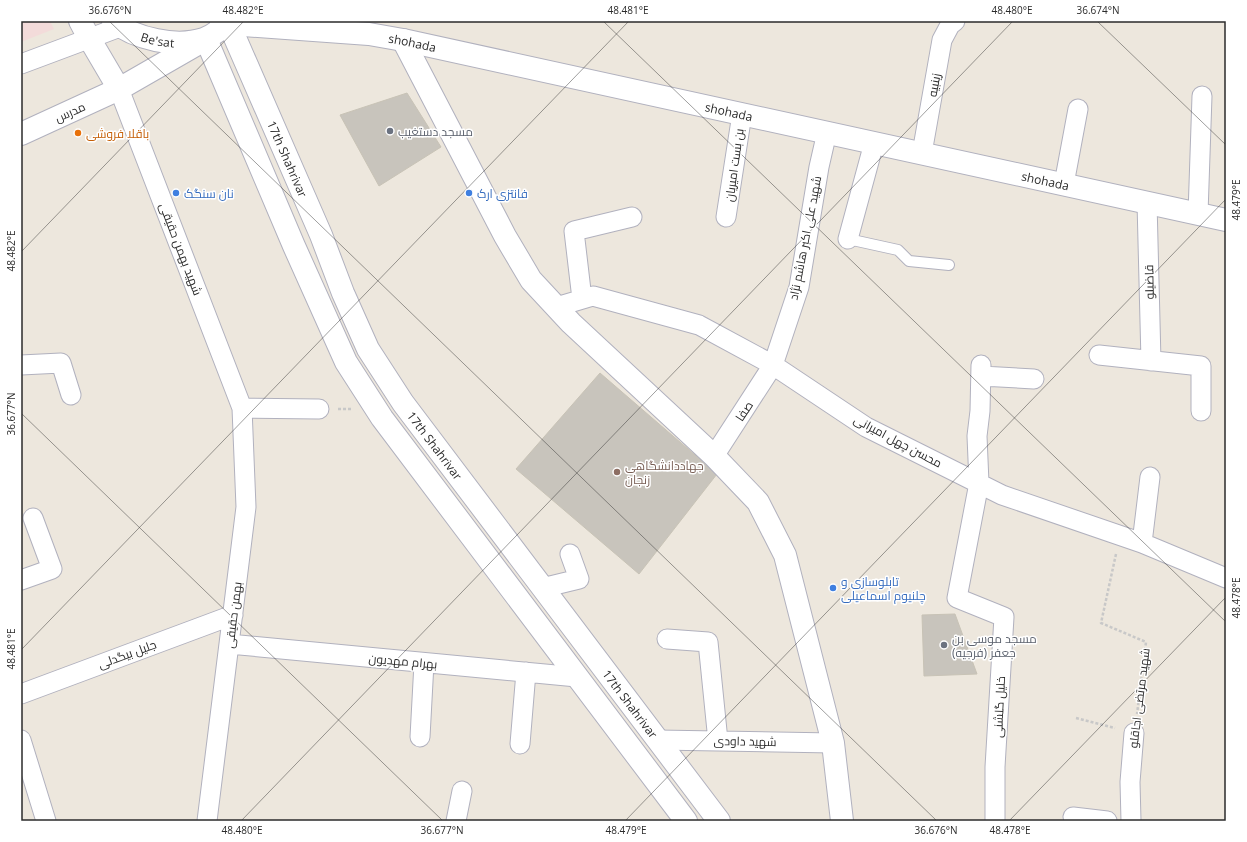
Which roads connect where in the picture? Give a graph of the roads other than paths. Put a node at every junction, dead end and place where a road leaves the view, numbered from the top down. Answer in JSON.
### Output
{"nodes":[{"id":1,"x":352,"y":21,"type":"edge"},
{"id":2,"x":955,"y":21,"type":"edge"},
{"id":3,"x":227,"y":22,"type":"edge"},
{"id":4,"x":116,"y":24,"type":"edge"},
{"id":5,"x":84,"y":30,"type":"edge"},
{"id":6,"x":369,"y":34,"type":"junction"},
{"id":7,"x":206,"y":39,"type":"junction"},
{"id":8,"x":403,"y":40,"type":"junction"},
{"id":9,"x":21,"y":64,"type":"edge"},
{"id":10,"x":120,"y":89,"type":"junction"},
{"id":11,"x":1202,"y":96,"type":"dead end"},
{"id":12,"x":1078,"y":109,"type":"dead end"},
{"id":13,"x":742,"y":114,"type":"junction"},
{"id":14,"x":827,"y":132,"type":"junction"},
{"id":15,"x":21,"y":134,"type":"edge"},
{"id":16,"x":874,"y":143,"type":"junction"},
{"id":17,"x":922,"y":153,"type":"junction"},
{"id":18,"x":1064,"y":184,"type":"junction"},
{"id":19,"x":1147,"y":202,"type":"junction"},
{"id":20,"x":1198,"y":214,"type":"junction"},
{"id":21,"x":632,"y":217,"type":"dead end"},
{"id":22,"x":726,"y":217,"type":"dead end"},
{"id":23,"x":1226,"y":220,"type":"edge"},
{"id":24,"x":848,"y":239,"type":"joint"},
{"id":25,"x":949,"y":265,"type":"dead end"},
{"id":26,"x":582,"y":299,"type":"junction"},
{"id":27,"x":556,"y":307,"type":"junction"},
{"id":28,"x":1099,"y":355,"type":"dead end"},
{"id":29,"x":1152,"y":361,"type":"junction"},
{"id":30,"x":21,"y":365,"type":"edge"},
{"id":31,"x":773,"y":365,"type":"junction"},
{"id":32,"x":1034,"y":379,"type":"dead end"},
{"id":33,"x":71,"y":395,"type":"dead end"},
{"id":34,"x":242,"y":408,"type":"junction"},
{"id":35,"x":320,"y":408,"type":"road end"},
{"id":36,"x":1201,"y":411,"type":"dead end"},
{"id":37,"x":714,"y":456,"type":"junction"},
{"id":38,"x":1150,"y":477,"type":"dead end"},
{"id":39,"x":979,"y":483,"type":"junction"},
{"id":40,"x":34,"y":518,"type":"dead end"},
{"id":41,"x":1142,"y":543,"type":"junction"},
{"id":42,"x":570,"y":554,"type":"dead end"},
{"id":43,"x":1226,"y":578,"type":"edge"},
{"id":44,"x":21,"y":580,"type":"edge"},
{"id":45,"x":542,"y":588,"type":"junction"},
{"id":46,"x":233,"y":615,"type":"junction"},
{"id":47,"x":667,"y":639,"type":"dead end"},
{"id":48,"x":229,"y":644,"type":"junction"},
{"id":49,"x":424,"y":663,"type":"junction"},
{"id":50,"x":526,"y":672,"type":"junction"},
{"id":51,"x":577,"y":677,"type":"junction"},
{"id":52,"x":21,"y":694,"type":"edge"},
{"id":53,"x":1134,"y":733,"type":"road end"},
{"id":54,"x":420,"y":737,"type":"dead end"},
{"id":55,"x":21,"y":740,"type":"edge"},
{"id":56,"x":657,"y":740,"type":"junction"},
{"id":57,"x":718,"y":741,"type":"junction"},
{"id":58,"x":832,"y":743,"type":"junction"},
{"id":59,"x":520,"y":744,"type":"dead end"},
{"id":60,"x":462,"y":791,"type":"dead end"},
{"id":61,"x":1073,"y":817,"type":"dead end"},
{"id":62,"x":46,"y":821,"type":"edge"},
{"id":63,"x":207,"y":821,"type":"edge"},
{"id":64,"x":456,"y":821,"type":"edge"},
{"id":65,"x":686,"y":821,"type":"edge"},
{"id":66,"x":719,"y":821,"type":"edge"},
{"id":67,"x":842,"y":821,"type":"edge"},
{"id":68,"x":994,"y":821,"type":"edge"},
{"id":69,"x":1107,"y":821,"type":"edge"},
{"id":70,"x":1131,"y":821,"type":"edge"}],
"edges":[{"from":1,"to":6,"type":"main road"},
{"from":2,"to":17,"type":"street","name":"زینبیه"},
{"from":3,"to":6,"type":"main road","name":"shohada"},
{"from":3,"to":7,"type":"main road","name":"مدرس"},
{"from":3,"to":45,"type":"main road","name":"17th Shahrivar"},
{"from":4,"to":5,"type":"street"},
{"from":4,"to":7,"type":"main road","name":"Be'sat"},
{"from":5,"to":9,"type":"street"},
{"from":5,"to":10,"type":"main road"},
{"from":6,"to":8,"type":"main road","name":"shohada"},
{"from":7,"to":10,"type":"main road","name":"مدرس"},
{"from":7,"to":51,"type":"main road"},
{"from":8,"to":13,"type":"main road","name":"shohada"},
{"from":8,"to":27,"type":"main road"},
{"from":10,"to":15,"type":"main road","name":"مدرس"},
{"from":10,"to":34,"type":"street","name":"شهید بهمن حقیقی"},
{"from":11,"to":20,"type":"street"},
{"from":12,"to":18,"type":"street"},
{"from":13,"to":14,"type":"main road","name":"shohada"},
{"from":13,"to":22,"type":"street","name":"بن بست امیریان"},
{"from":14,"to":16,"type":"main road","name":"shohada"},
{"from":14,"to":31,"type":"street","name":"شهید علی اکبر هاشم نژاد"},
{"from":16,"to":17,"type":"main road","name":"shohada"},
{"from":16,"to":24,"type":"street"},
{"from":17,"to":18,"type":"main road","name":"shohada"},
{"from":18,"to":19,"type":"main road","name":"shohada"},
{"from":19,"to":20,"type":"main road","name":"shohada"},
{"from":19,"to":29,"type":"street","name":"قاضیلو"},
{"from":20,"to":23,"type":"main road","name":"shohada"},
{"from":21,"to":26,"type":"street"},
{"from":24,"to":25,"type":"lane"},
{"from":26,"to":27,"type":"street","name":"محسن چهل امیرانی"},
{"from":26,"to":31,"type":"street","name":"محسن چهل امیرانی"},
{"from":27,"to":37,"type":"main road"},
{"from":28,"to":29,"type":"street"},
{"from":29,"to":36,"type":"street"},
{"from":30,"to":33,"type":"street"},
{"from":31,"to":37,"type":"street","name":"صفا"},
{"from":31,"to":39,"type":"street","name":"محسن چهل امیرانی"},
{"from":32,"to":39,"type":"street"},
{"from":34,"to":35,"type":"street"},
{"from":34,"to":46,"type":"street","name":"بهمن حقیقی"},
{"from":37,"to":58,"type":"main road"},
{"from":38,"to":41,"type":"street"},
{"from":39,"to":41,"type":"street","name":"محسن چهل امیرانی"},
{"from":39,"to":68,"type":"street","name":"خلیل گلشنی"},
{"from":40,"to":44,"type":"street"},
{"from":41,"to":43,"type":"street","name":"محسن چهل امیرانی"},
{"from":42,"to":45,"type":"street"},
{"from":45,"to":56,"type":"main road","name":"17th Shahrivar"},
{"from":46,"to":48,"type":"street","name":"بهمن حقیقی"},
{"from":46,"to":52,"type":"street","name":"جلیل بیگدلی"},
{"from":47,"to":57,"type":"street"},
{"from":48,"to":49,"type":"street","name":"بهرام مهدیون"},
{"from":48,"to":63,"type":"street","name":"بهمن حقیقی"},
{"from":49,"to":50,"type":"street","name":"بهرام مهدیون"},
{"from":49,"to":54,"type":"street"},
{"from":50,"to":51,"type":"street","name":"بهرام مهدیون"},
{"from":50,"to":59,"type":"street"},
{"from":51,"to":65,"type":"main road"},
{"from":53,"to":70,"type":"street","name":"شهید مرتضی اجاقلو"},
{"from":55,"to":62,"type":"street"},
{"from":56,"to":57,"type":"street","name":"شهید داودی"},
{"from":56,"to":66,"type":"main road","name":"17th Shahrivar"},
{"from":57,"to":58,"type":"street","name":"شهید داودی"},
{"from":58,"to":67,"type":"main road"},
{"from":60,"to":64,"type":"street"},
{"from":61,"to":69,"type":"street"}]}
